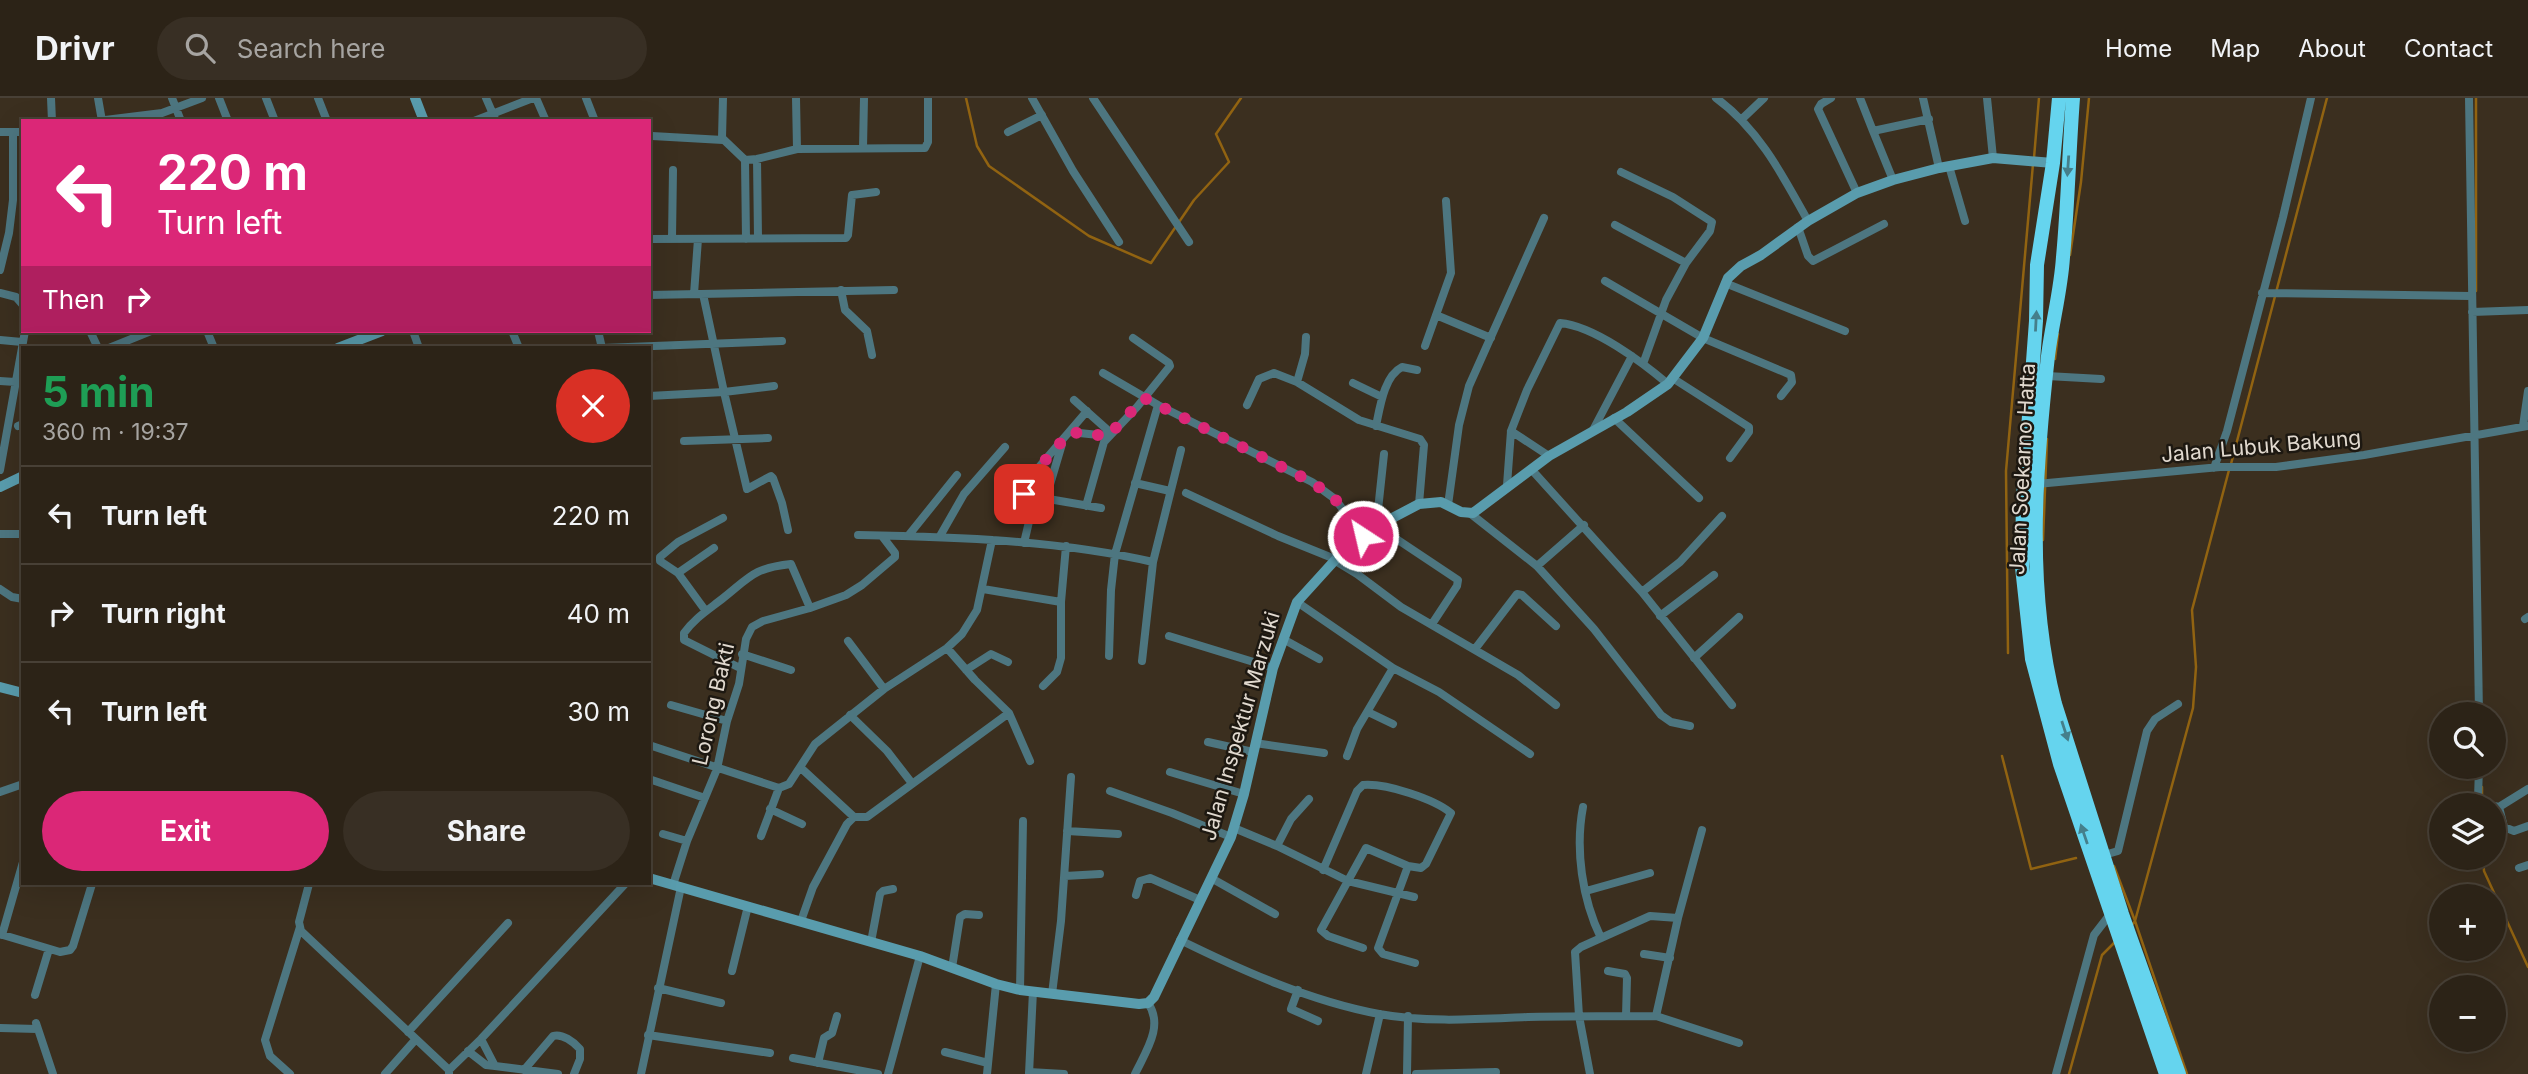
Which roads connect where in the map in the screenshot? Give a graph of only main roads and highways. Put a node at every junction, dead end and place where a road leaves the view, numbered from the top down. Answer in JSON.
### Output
{"nodes":[{"id":1,"x":2059,"y":98,"type":"edge"},
{"id":2,"x":2073,"y":98,"type":"edge"},
{"id":3,"x":2116,"y":916,"type":"junction"},
{"id":4,"x":2171,"y":1069,"type":"edge"}],
"edges":[{"from":3,"to":1,"type":"highway","name":"Jalan Soekarno Hatta","one_way":true},
{"from":2,"to":3,"type":"highway","name":"Jalan Soekarno Hatta","one_way":true},
{"from":3,"to":4,"type":"highway","name":"Jalan Soekarno Hatta"}]}
